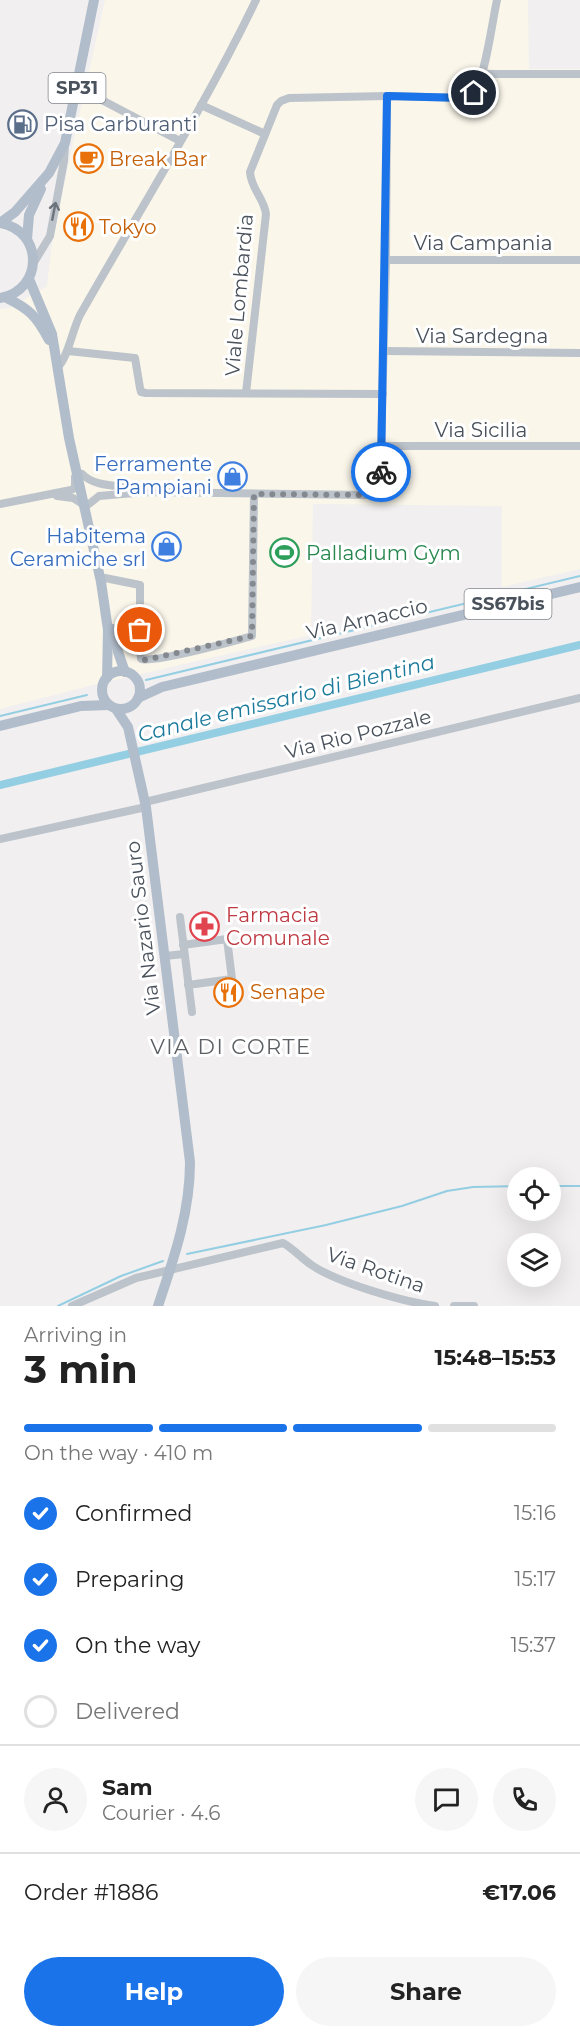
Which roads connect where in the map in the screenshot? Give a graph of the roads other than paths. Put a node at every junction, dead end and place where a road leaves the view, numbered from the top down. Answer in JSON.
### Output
{"nodes":[{"id":1,"x":94,"y":0,"type":"edge"},
{"id":2,"x":256,"y":0,"type":"edge"},
{"id":3,"x":497,"y":0,"type":"edge"},
{"id":4,"x":481,"y":74,"type":"junction"},
{"id":5,"x":580,"y":74,"type":"edge"},
{"id":6,"x":77,"y":87,"type":"junction"},
{"id":7,"x":387,"y":96,"type":"junction"},
{"id":8,"x":201,"y":105,"type":"junction"},
{"id":9,"x":265,"y":134,"type":"junction"},
{"id":10,"x":180,"y":141,"type":"junction"},
{"id":11,"x":65,"y":142,"type":"junction"},
{"id":12,"x":49,"y":173,"type":"junction"},
{"id":13,"x":0,"y":223,"type":"edge"},
{"id":14,"x":27,"y":239,"type":"junction"},
{"id":15,"x":386,"y":260,"type":"junction"},
{"id":16,"x":580,"y":260,"type":"edge"},
{"id":17,"x":33,"y":264,"type":"junction"},
{"id":18,"x":29,"y":279,"type":"junction"},
{"id":19,"x":2,"y":298,"type":"edge"},
{"id":20,"x":53,"y":348,"type":"junction"},
{"id":21,"x":68,"y":351,"type":"junction"},
{"id":22,"x":384,"y":351,"type":"junction"},
{"id":23,"x":580,"y":353,"type":"edge"},
{"id":24,"x":58,"y":367,"type":"junction"},
{"id":25,"x":246,"y":393,"type":"junction"},
{"id":26,"x":383,"y":394,"type":"junction"},
{"id":27,"x":65,"y":406,"type":"junction"},
{"id":28,"x":382,"y":446,"type":"junction"},
{"id":29,"x":580,"y":447,"type":"edge"},
{"id":30,"x":72,"y":452,"type":"junction"},
{"id":31,"x":82,"y":474,"type":"junction"},
{"id":32,"x":146,"y":492,"type":"junction"},
{"id":33,"x":254,"y":494,"type":"junction"},
{"id":34,"x":46,"y":496,"type":"junction"},
{"id":35,"x":0,"y":504,"type":"edge"},
{"id":36,"x":86,"y":505,"type":"junction"},
{"id":37,"x":105,"y":578,"type":"junction"},
{"id":38,"x":580,"y":587,"type":"edge"},
{"id":39,"x":125,"y":672,"type":"junction"},
{"id":40,"x":107,"y":678,"type":"junction"},
{"id":41,"x":139,"y":685,"type":"junction"},
{"id":42,"x":162,"y":687,"type":"junction"},
{"id":43,"x":102,"y":692,"type":"junction"},
{"id":44,"x":580,"y":699,"type":"edge"},
{"id":45,"x":135,"y":702,"type":"junction"},
{"id":46,"x":81,"y":706,"type":"junction"},
{"id":47,"x":112,"y":707,"type":"junction"},
{"id":48,"x":0,"y":726,"type":"edge"},
{"id":49,"x":128,"y":729,"type":"junction"},
{"id":50,"x":146,"y":805,"type":"junction"},
{"id":51,"x":0,"y":839,"type":"edge"},
{"id":52,"x":180,"y":917,"type":"dead end"},
{"id":53,"x":183,"y":945,"type":"junction"},
{"id":54,"x":184,"y":954,"type":"junction"},
{"id":55,"x":165,"y":956,"type":"junction"},
{"id":56,"x":188,"y":985,"type":"junction"},
{"id":57,"x":192,"y":1012,"type":"dead end"},
{"id":58,"x":172,"y":1268,"type":"junction"},
{"id":59,"x":161,"y":1303,"type":"edge"},
{"id":60,"x":72,"y":1306,"type":"edge"},
{"id":61,"x":435,"y":1306,"type":"edge"},
{"id":62,"x":454,"y":1306,"type":"edge"},
{"id":63,"x":474,"y":1306,"type":"edge"}],
"edges":[{"from":1,"to":6,"type":"main road","number":"SP31"},
{"from":2,"to":8,"type":"street"},
{"from":3,"to":4,"type":"street"},
{"from":4,"to":5,"type":"street"},
{"from":4,"to":7,"type":"street"},
{"from":6,"to":10,"type":"street"},
{"from":6,"to":11,"type":"main road","number":"SP31"},
{"from":7,"to":9,"type":"street","name":"Viale Lombardia"},
{"from":7,"to":15,"type":"street"},
{"from":8,"to":9,"type":"street"},
{"from":8,"to":10,"type":"street"},
{"from":9,"to":25,"type":"street","name":"Viale Lombardia"},
{"from":10,"to":21,"type":"street"},
{"from":11,"to":12,"type":"main road","number":"SP31"},
{"from":17,"to":11,"type":"street","one_way":true},
{"from":12,"to":13,"type":"main road","number":"SP31"},
{"from":12,"to":14,"type":"main road"},
{"from":13,"to":14,"type":"main road","number":"SP31"},
{"from":14,"to":17,"type":"main road"},
{"from":15,"to":16,"type":"street","name":"Via Campania"},
{"from":15,"to":22,"type":"street"},
{"from":17,"to":18,"type":"main road"},
{"from":18,"to":19,"type":"main road"},
{"from":18,"to":20,"type":"main road"},
{"from":19,"to":20,"type":"main road"},
{"from":20,"to":24,"type":"main road"},
{"from":21,"to":24,"type":"street"},
{"from":21,"to":25,"type":"street"},
{"from":22,"to":23,"type":"street","name":"Via Sardegna"},
{"from":22,"to":26,"type":"street"},
{"from":24,"to":27,"type":"main road"},
{"from":25,"to":26,"type":"street"},
{"from":26,"to":28,"type":"street"},
{"from":27,"to":30,"type":"main road"},
{"from":27,"to":31,"type":"main road"},
{"from":28,"to":29,"type":"street","name":"Via Sicilia"},
{"from":28,"to":33,"type":"street"},
{"from":30,"to":34,"type":"street"},
{"from":30,"to":36,"type":"main road"},
{"from":31,"to":32,"type":"street"},
{"from":31,"to":36,"type":"main road"},
{"from":32,"to":33,"type":"street"},
{"from":32,"to":36,"type":"street"},
{"from":33,"to":37,"type":"street"},
{"from":34,"to":35,"type":"street"},
{"from":34,"to":36,"type":"street"},
{"from":36,"to":37,"type":"main road"},
{"from":36,"to":40,"type":"main road"},
{"from":37,"to":39,"type":"main road"},
{"from":38,"to":42,"type":"main road","name":"Via Arnaccio","number":"SS67bis"},
{"from":39,"to":40,"type":"main road"},
{"from":39,"to":41,"type":"main road"},
{"from":40,"to":43,"type":"main road"},
{"from":41,"to":42,"type":"main road","name":"Via Arnaccio","number":"SS67bis"},
{"from":41,"to":45,"type":"main road"},
{"from":42,"to":45,"type":"main road","name":"Via Arnaccio","number":"SS67bis"},
{"from":43,"to":46,"type":"main road","number":"SS67bis"},
{"from":43,"to":47,"type":"main road"},
{"from":44,"to":50,"type":"street","name":"Via Rio Pozzale"},
{"from":45,"to":47,"type":"main road","number":"SS67bis"},
{"from":45,"to":49,"type":"main road","name":"Via Nazario Sauro"},
{"from":46,"to":47,"type":"main road","number":"SS67bis"},
{"from":46,"to":48,"type":"main road","number":"SS67bis"},
{"from":47,"to":49,"type":"main road","name":"Via Nazario Sauro"},
{"from":49,"to":50,"type":"main road","name":"Via Nazario Sauro"},
{"from":50,"to":51,"type":"street","name":"Via Rio Pozzale"},
{"from":50,"to":55,"type":"main road","name":"Via Nazario Sauro"},
{"from":52,"to":53,"type":"street"},
{"from":53,"to":54,"type":"street"},
{"from":53,"to":56,"type":"street"},
{"from":54,"to":55,"type":"street"},
{"from":54,"to":56,"type":"street"},
{"from":55,"to":58,"type":"main road","name":"Via Nazario Sauro"},
{"from":56,"to":57,"type":"street"},
{"from":58,"to":59,"type":"main road","name":"Via Nazario Sauro"},
{"from":58,"to":60,"type":"street","name":"Via Rotina"},
{"from":58,"to":61,"type":"street","name":"Via Rotina"},
{"from":62,"to":63,"type":"street"}]}
